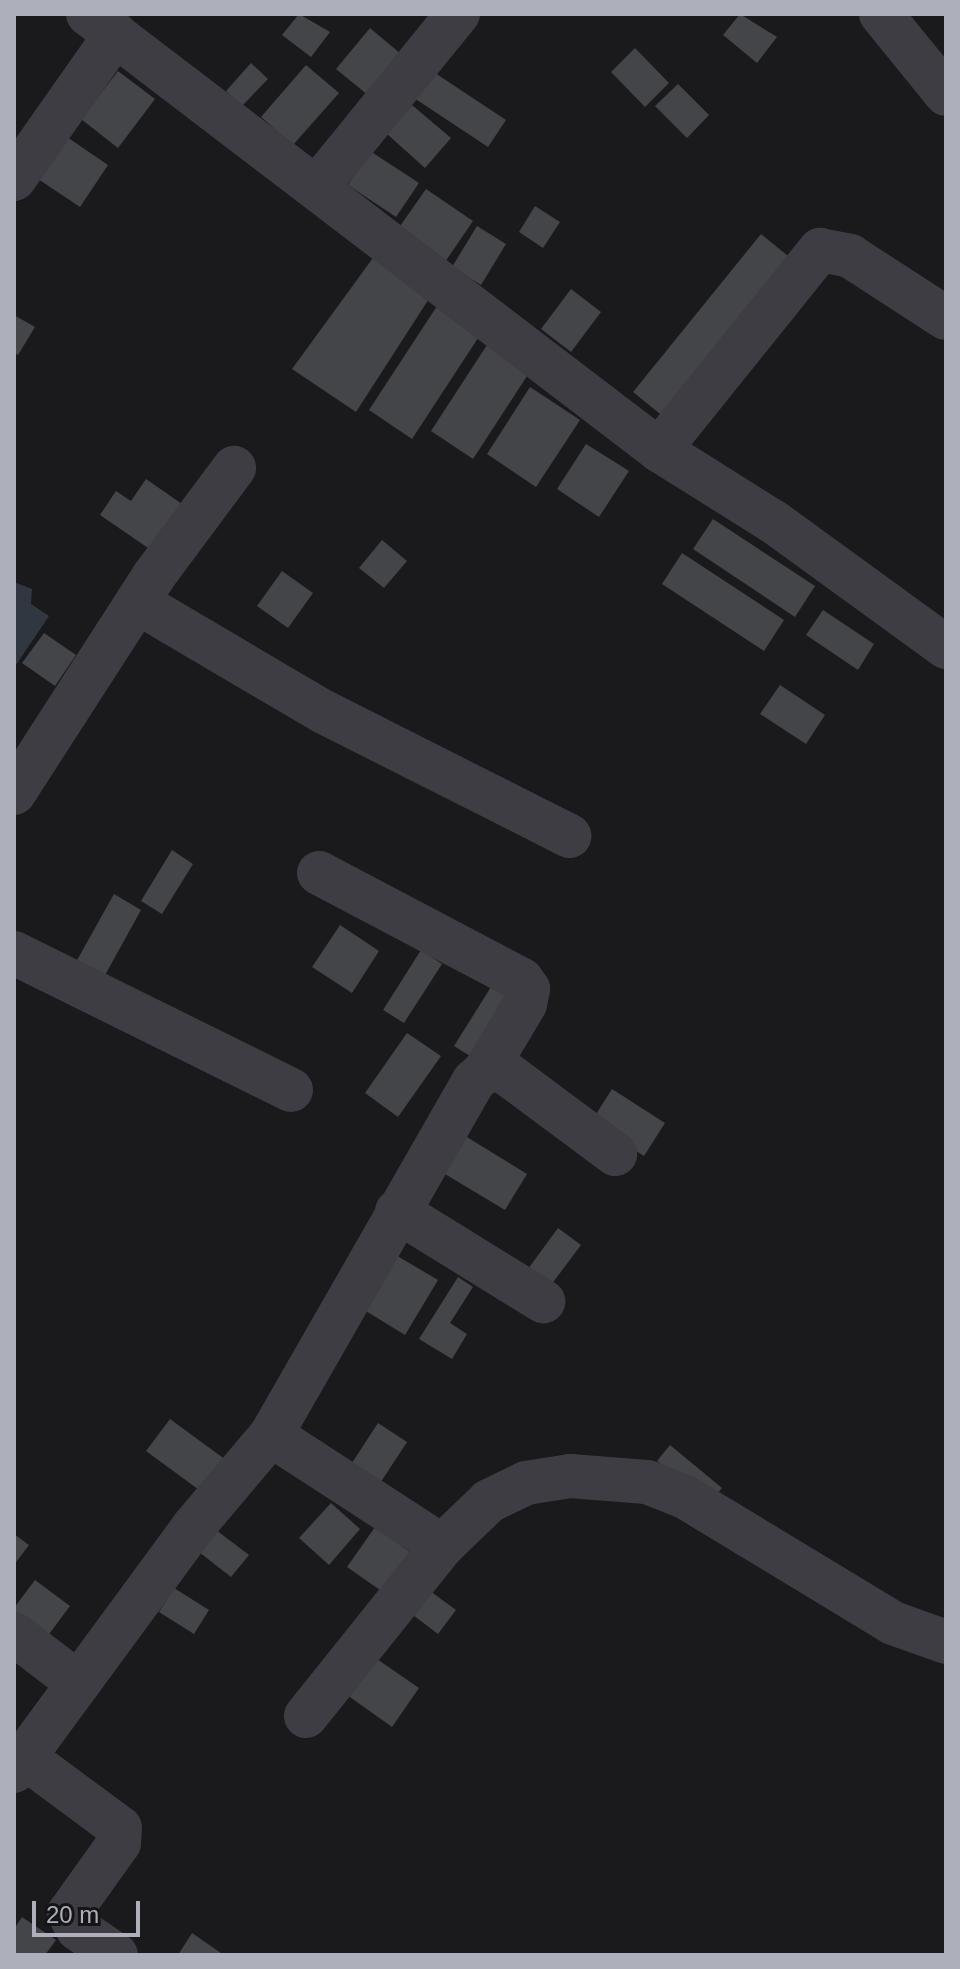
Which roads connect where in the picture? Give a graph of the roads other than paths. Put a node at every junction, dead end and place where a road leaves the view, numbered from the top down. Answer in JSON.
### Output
{"nodes":[{"id":1,"x":458,"y":14,"type":"edge"},
{"id":2,"x":883,"y":15,"type":"edge"},
{"id":3,"x":102,"y":24,"type":"edge"},
{"id":4,"x":946,"y":94,"type":"edge"},
{"id":5,"x":14,"y":179,"type":"edge"},
{"id":6,"x":318,"y":186,"type":"junction"},
{"id":7,"x":946,"y":318,"type":"edge"},
{"id":8,"x":659,"y":450,"type":"junction"},
{"id":9,"x":234,"y":468,"type":"dead end"},
{"id":10,"x":137,"y":602,"type":"junction"},
{"id":11,"x":946,"y":647,"type":"edge"},
{"id":12,"x":14,"y":793,"type":"edge"},
{"id":13,"x":569,"y":836,"type":"dead end"},
{"id":14,"x":319,"y":873,"type":"dead end"},
{"id":15,"x":14,"y":953,"type":"edge"},
{"id":16,"x":485,"y":1071,"type":"junction"},
{"id":17,"x":291,"y":1090,"type":"dead end"},
{"id":18,"x":615,"y":1154,"type":"dead end"},
{"id":19,"x":397,"y":1211,"type":"junction"},
{"id":20,"x":543,"y":1301,"type":"dead end"},
{"id":21,"x":271,"y":1435,"type":"junction"},
{"id":22,"x":442,"y":1546,"type":"junction"},
{"id":23,"x":14,"y":1634,"type":"edge"},
{"id":24,"x":946,"y":1642,"type":"edge"},
{"id":25,"x":78,"y":1683,"type":"junction"},
{"id":26,"x":306,"y":1716,"type":"dead end"},
{"id":27,"x":19,"y":1764,"type":"edge"},
{"id":28,"x":116,"y":1955,"type":"edge"}],
"edges":[{"from":1,"to":6,"type":"street"},
{"from":2,"to":4,"type":"street"},
{"from":3,"to":5,"type":"street"},
{"from":3,"to":6,"type":"street"},
{"from":6,"to":8,"type":"street"},
{"from":7,"to":8,"type":"street"},
{"from":8,"to":11,"type":"street"},
{"from":9,"to":10,"type":"street"},
{"from":10,"to":12,"type":"street"},
{"from":10,"to":13,"type":"street"},
{"from":14,"to":16,"type":"street"},
{"from":15,"to":17,"type":"street"},
{"from":16,"to":18,"type":"street"},
{"from":16,"to":19,"type":"street"},
{"from":19,"to":20,"type":"street"},
{"from":19,"to":21,"type":"street"},
{"from":21,"to":22,"type":"street"},
{"from":21,"to":25,"type":"street"},
{"from":22,"to":24,"type":"street"},
{"from":22,"to":26,"type":"street"},
{"from":23,"to":25,"type":"street"},
{"from":25,"to":27,"type":"street"},
{"from":27,"to":28,"type":"street"}]}
